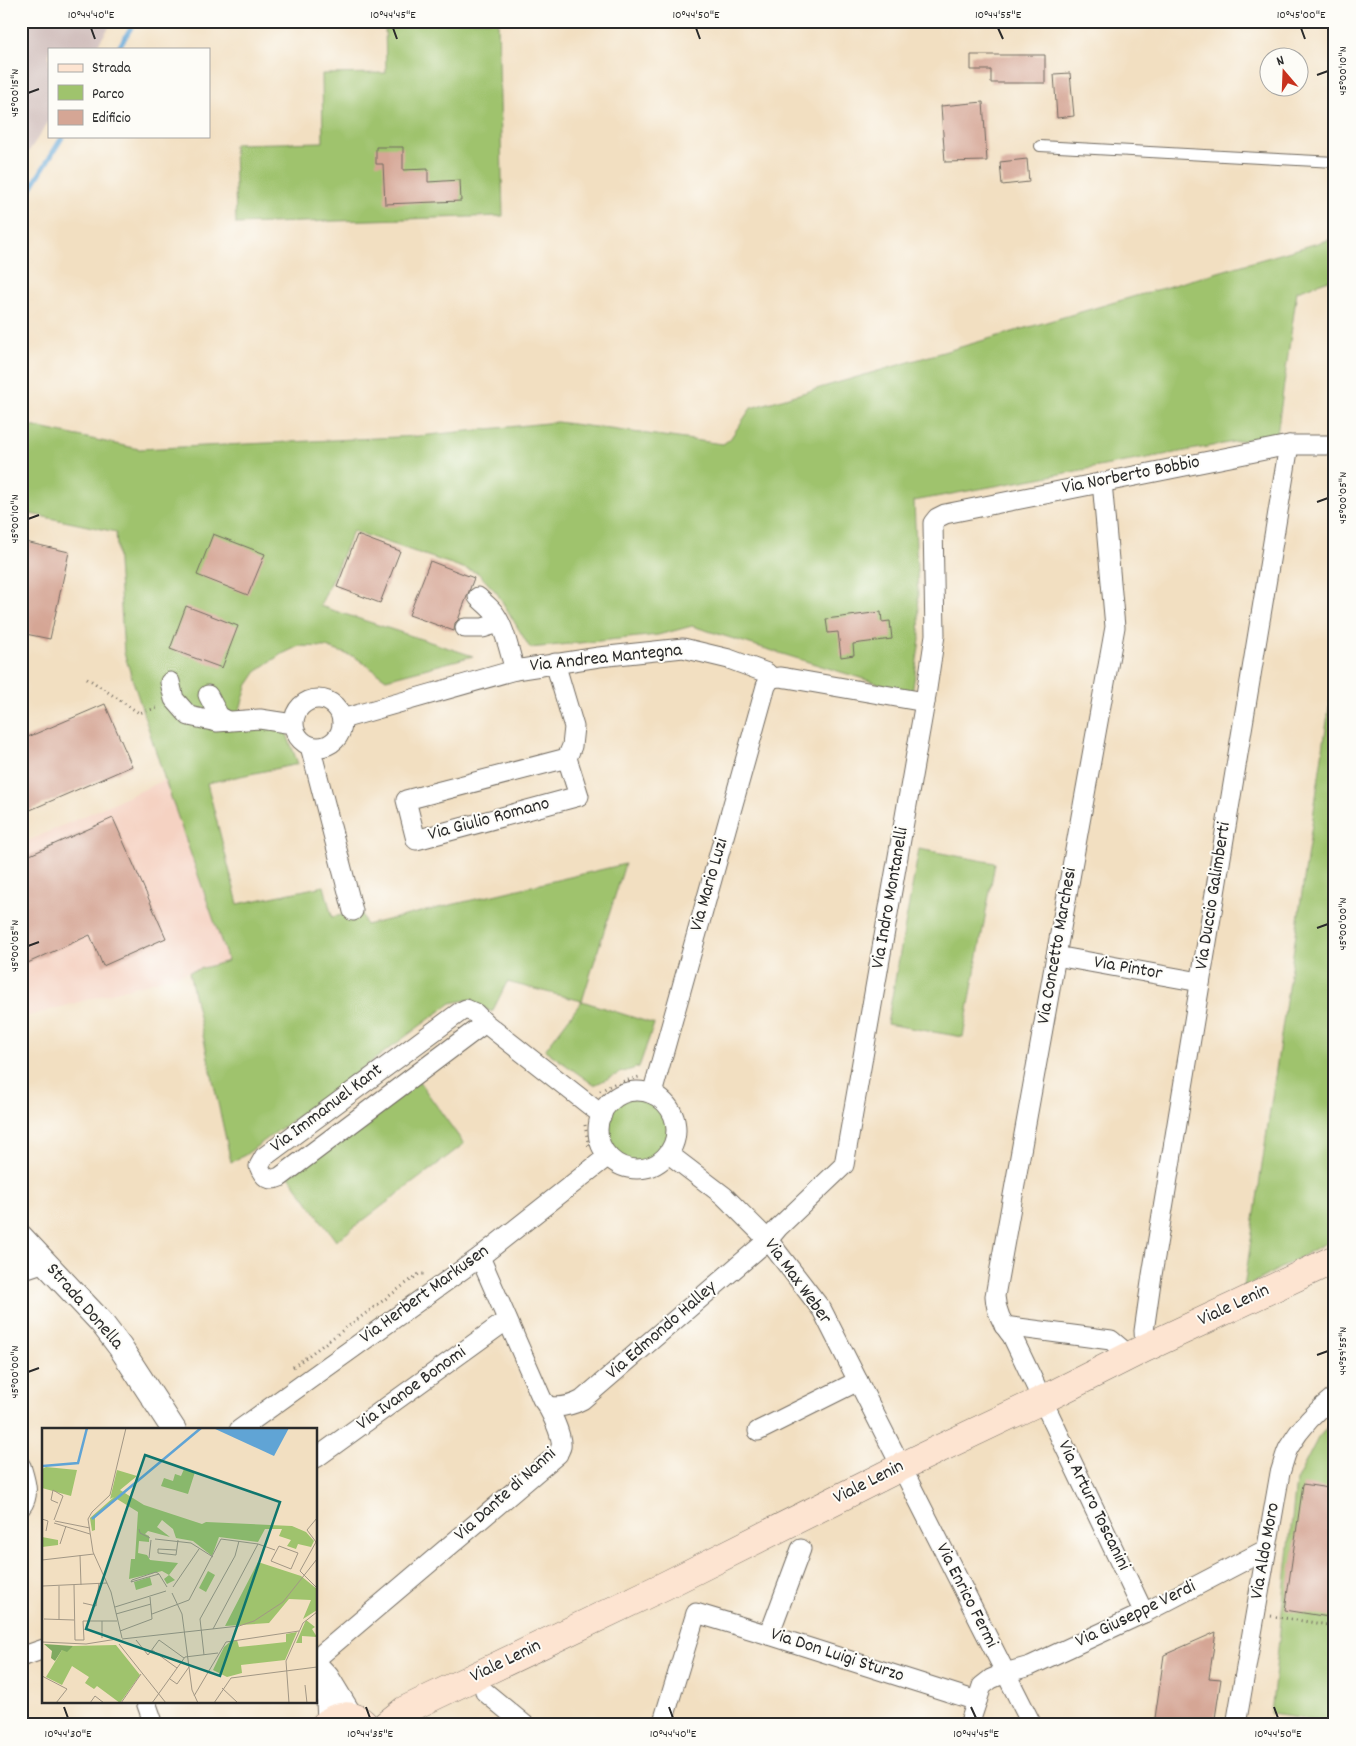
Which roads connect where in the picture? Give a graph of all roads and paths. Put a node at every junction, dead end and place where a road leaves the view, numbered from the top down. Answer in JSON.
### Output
{"nodes":[{"id":1,"x":1040,"y":146,"type":"dead end"},
{"id":2,"x":1335,"y":162,"type":"edge"},
{"id":3,"x":1288,"y":445,"type":"junction"},
{"id":4,"x":1335,"y":445,"type":"edge"},
{"id":5,"x":1102,"y":482,"type":"junction"},
{"id":6,"x":933,"y":524,"type":"joint"},
{"id":7,"x":478,"y":597,"type":"dead end"},
{"id":8,"x":499,"y":623,"type":"junction"},
{"id":9,"x":465,"y":628,"type":"dead end"},
{"id":10,"x":555,"y":663,"type":"junction"},
{"id":11,"x":515,"y":670,"type":"junction"},
{"id":12,"x":87,"y":678,"type":"dead end"},
{"id":13,"x":771,"y":678,"type":"junction"},
{"id":14,"x":172,"y":691,"type":"joint"},
{"id":15,"x":208,"y":695,"type":"dead end"},
{"id":16,"x":925,"y":702,"type":"junction"},
{"id":17,"x":342,"y":719,"type":"junction"},
{"id":18,"x":228,"y":721,"type":"junction"},
{"id":19,"x":293,"y":724,"type":"junction"},
{"id":20,"x":310,"y":746,"type":"junction"},
{"id":21,"x":567,"y":758,"type":"junction"},
{"id":22,"x":352,"y":911,"type":"dead end"},
{"id":23,"x":1056,"y":956,"type":"junction"},
{"id":24,"x":1200,"y":982,"type":"junction"},
{"id":25,"x":485,"y":1023,"type":"junction"},
{"id":26,"x":641,"y":1076,"type":"dead end"},
{"id":27,"x":652,"y":1094,"type":"junction"},
{"id":28,"x":597,"y":1101,"type":"junction"},
{"id":29,"x":588,"y":1153,"type":"dead end"},
{"id":30,"x":668,"y":1154,"type":"junction"},
{"id":31,"x":608,"y":1156,"type":"junction"},
{"id":32,"x":21,"y":1237,"type":"edge"},
{"id":33,"x":768,"y":1240,"type":"junction"},
{"id":34,"x":480,"y":1256,"type":"junction"},
{"id":35,"x":1335,"y":1259,"type":"edge"},
{"id":36,"x":45,"y":1262,"type":"junction"},
{"id":37,"x":21,"y":1270,"type":"edge"},
{"id":38,"x":429,"y":1273,"type":"dead end"},
{"id":39,"x":507,"y":1320,"type":"junction"},
{"id":40,"x":1004,"y":1326,"type":"junction"},
{"id":41,"x":1137,"y":1352,"type":"junction"},
{"id":42,"x":288,"y":1370,"type":"dead end"},
{"id":43,"x":858,"y":1381,"type":"junction"},
{"id":44,"x":1335,"y":1396,"type":"edge"},
{"id":45,"x":1042,"y":1400,"type":"junction"},
{"id":46,"x":580,"y":1401,"type":"junction"},
{"id":47,"x":548,"y":1406,"type":"junction"},
{"id":48,"x":173,"y":1428,"type":"edge"},
{"id":49,"x":242,"y":1428,"type":"edge"},
{"id":50,"x":758,"y":1431,"type":"dead end"},
{"id":51,"x":561,"y":1440,"type":"junction"},
{"id":52,"x":318,"y":1457,"type":"edge"},
{"id":53,"x":21,"y":1466,"type":"edge"},
{"id":54,"x":901,"y":1467,"type":"junction"},
{"id":55,"x":21,"y":1507,"type":"edge"},
{"id":56,"x":801,"y":1549,"type":"dead end"},
{"id":57,"x":1265,"y":1550,"type":"junction"},
{"id":58,"x":1144,"y":1613,"type":"junction"},
{"id":59,"x":1255,"y":1613,"type":"junction"},
{"id":60,"x":1335,"y":1626,"type":"edge"},
{"id":61,"x":769,"y":1634,"type":"junction"},
{"id":62,"x":42,"y":1650,"type":"edge"},
{"id":63,"x":21,"y":1657,"type":"edge"},
{"id":64,"x":318,"y":1660,"type":"edge"},
{"id":65,"x":318,"y":1664,"type":"edge"},
{"id":66,"x":318,"y":1669,"type":"edge"},
{"id":67,"x":1004,"y":1673,"type":"junction"},
{"id":68,"x":485,"y":1692,"type":"dead end"},
{"id":69,"x":977,"y":1701,"type":"junction"},
{"id":70,"x":147,"y":1704,"type":"edge"},
{"id":71,"x":375,"y":1720,"type":"edge"},
{"id":72,"x":1236,"y":1721,"type":"edge"},
{"id":73,"x":326,"y":1724,"type":"edge"},
{"id":74,"x":663,"y":1724,"type":"edge"},
{"id":75,"x":154,"y":1725,"type":"edge"},
{"id":76,"x":525,"y":1725,"type":"edge"},
{"id":77,"x":969,"y":1725,"type":"edge"},
{"id":78,"x":1032,"y":1725,"type":"edge"},
{"id":79,"x":1289,"y":1725,"type":"edge"}],
"edges":[{"from":1,"to":2,"type":"lane"},
{"from":3,"to":4,"type":"street","name":"Via Norberto Bobbio"},
{"from":3,"to":5,"type":"street","name":"Via Norberto Bobbio"},
{"from":3,"to":24,"type":"street","name":"Via Duccio Galimberti"},
{"from":5,"to":6,"type":"street","name":"Via Norberto Bobbio"},
{"from":5,"to":23,"type":"street","name":"Via Concetto Marchesi"},
{"from":6,"to":16,"type":"street","name":"Via Indro Montanelli"},
{"from":7,"to":8,"type":"street"},
{"from":8,"to":9,"type":"street"},
{"from":8,"to":11,"type":"street"},
{"from":10,"to":11,"type":"street","name":"Via Andrea Mantegna"},
{"from":10,"to":13,"type":"street","name":"Via Andrea Mantegna"},
{"from":10,"to":21,"type":"street"},
{"from":11,"to":17,"type":"street","name":"Via Andrea Mantegna"},
{"from":12,"to":14,"type":"path"},
{"from":13,"to":16,"type":"street","name":"Via Andrea Mantegna"},
{"from":13,"to":27,"type":"street","name":"Via Mario Luzi"},
{"from":14,"to":18,"type":"street"},
{"from":15,"to":18,"type":"street"},
{"from":16,"to":33,"type":"street","name":"Via Indro Montanelli"},
{"from":17,"to":19,"type":"street"},
{"from":17,"to":20,"type":"street"},
{"from":18,"to":19,"type":"street"},
{"from":19,"to":20,"type":"street"},
{"from":20,"to":22,"type":"street"},
{"from":21,"to":21,"type":"street","name":"Via Giulio Romano"},
{"from":23,"to":24,"type":"street","name":"Via Pintor"},
{"from":23,"to":40,"type":"street","name":"Via Concetto Marchesi"},
{"from":24,"to":41,"type":"street","name":"Via Duccio Galimberti"},
{"from":25,"to":25,"type":"street","name":"Via Immanuel Kant"},
{"from":25,"to":28,"type":"street","name":"Via Immanuel Kant"},
{"from":26,"to":28,"type":"path"},
{"from":27,"to":28,"type":"street"},
{"from":27,"to":30,"type":"street"},
{"from":28,"to":29,"type":"path"},
{"from":28,"to":31,"type":"street"},
{"from":30,"to":31,"type":"street"},
{"from":30,"to":33,"type":"street","name":"Via Max Weber"},
{"from":31,"to":34,"type":"street","name":"Via Herbert Markusen"},
{"from":32,"to":36,"type":"street","name":"Strada Donella"},
{"from":33,"to":43,"type":"street","name":"Via Max Weber"},
{"from":33,"to":46,"type":"street","name":"Via Edmondo Halley"},
{"from":34,"to":39,"type":"street","name":"Via Dante di Nanni"},
{"from":34,"to":49,"type":"street","name":"Via Herbert Markusen"},
{"from":35,"to":41,"type":"main road","name":"Viale Lenin"},
{"from":36,"to":37,"type":"street"},
{"from":36,"to":48,"type":"street","name":"Strada Donella"},
{"from":38,"to":42,"type":"path"},
{"from":39,"to":47,"type":"street","name":"Via Dante di Nanni"},
{"from":39,"to":52,"type":"street","name":"Via Ivanoe Bonomi"},
{"from":40,"to":41,"type":"street"},
{"from":40,"to":45,"type":"street","name":"Via Concetto Marchesi"},
{"from":41,"to":45,"type":"main road","name":"Viale Lenin"},
{"from":43,"to":50,"type":"street"},
{"from":43,"to":54,"type":"street","name":"Via Max Weber"},
{"from":44,"to":57,"type":"street","name":"Via Aldo Moro"},
{"from":45,"to":54,"type":"main road","name":"Viale Lenin"},
{"from":45,"to":58,"type":"street","name":"Via Arturo Toscanini"},
{"from":46,"to":47,"type":"street","name":"Via Edmondo Halley"},
{"from":46,"to":51,"type":"street"},
{"from":47,"to":51,"type":"street","name":"Via Dante di Nanni"},
{"from":51,"to":64,"type":"street","name":"Via Dante di Nanni"},
{"from":53,"to":55,"type":"street"},
{"from":54,"to":67,"type":"street","name":"Via Enrico Fermi"},
{"from":54,"to":71,"type":"main road","name":"Viale Lenin"},
{"from":56,"to":61,"type":"street"},
{"from":57,"to":58,"type":"street","name":"Via Giuseppe Verdi"},
{"from":57,"to":59,"type":"street","name":"Via Aldo Moro"},
{"from":58,"to":67,"type":"street","name":"Via Giuseppe Verdi"},
{"from":59,"to":60,"type":"path"},
{"from":59,"to":72,"type":"street","name":"Via Aldo Moro"},
{"from":61,"to":69,"type":"street","name":"Via Don Luigi Sturzo"},
{"from":61,"to":74,"type":"street","name":"Via Don Luigi Sturzo"},
{"from":62,"to":63,"type":"street"},
{"from":65,"to":71,"type":"street"},
{"from":66,"to":73,"type":"street"},
{"from":67,"to":69,"type":"street","name":"Via Giuseppe Verdi"},
{"from":67,"to":78,"type":"street","name":"Via Enrico Fermi"},
{"from":68,"to":76,"type":"street"},
{"from":69,"to":77,"type":"street","name":"Via Giuseppe Verdi"},
{"from":70,"to":75,"type":"street"},
{"from":71,"to":73,"type":"main road","name":"Viale Lenin"},
{"from":72,"to":79,"type":"path"}]}
